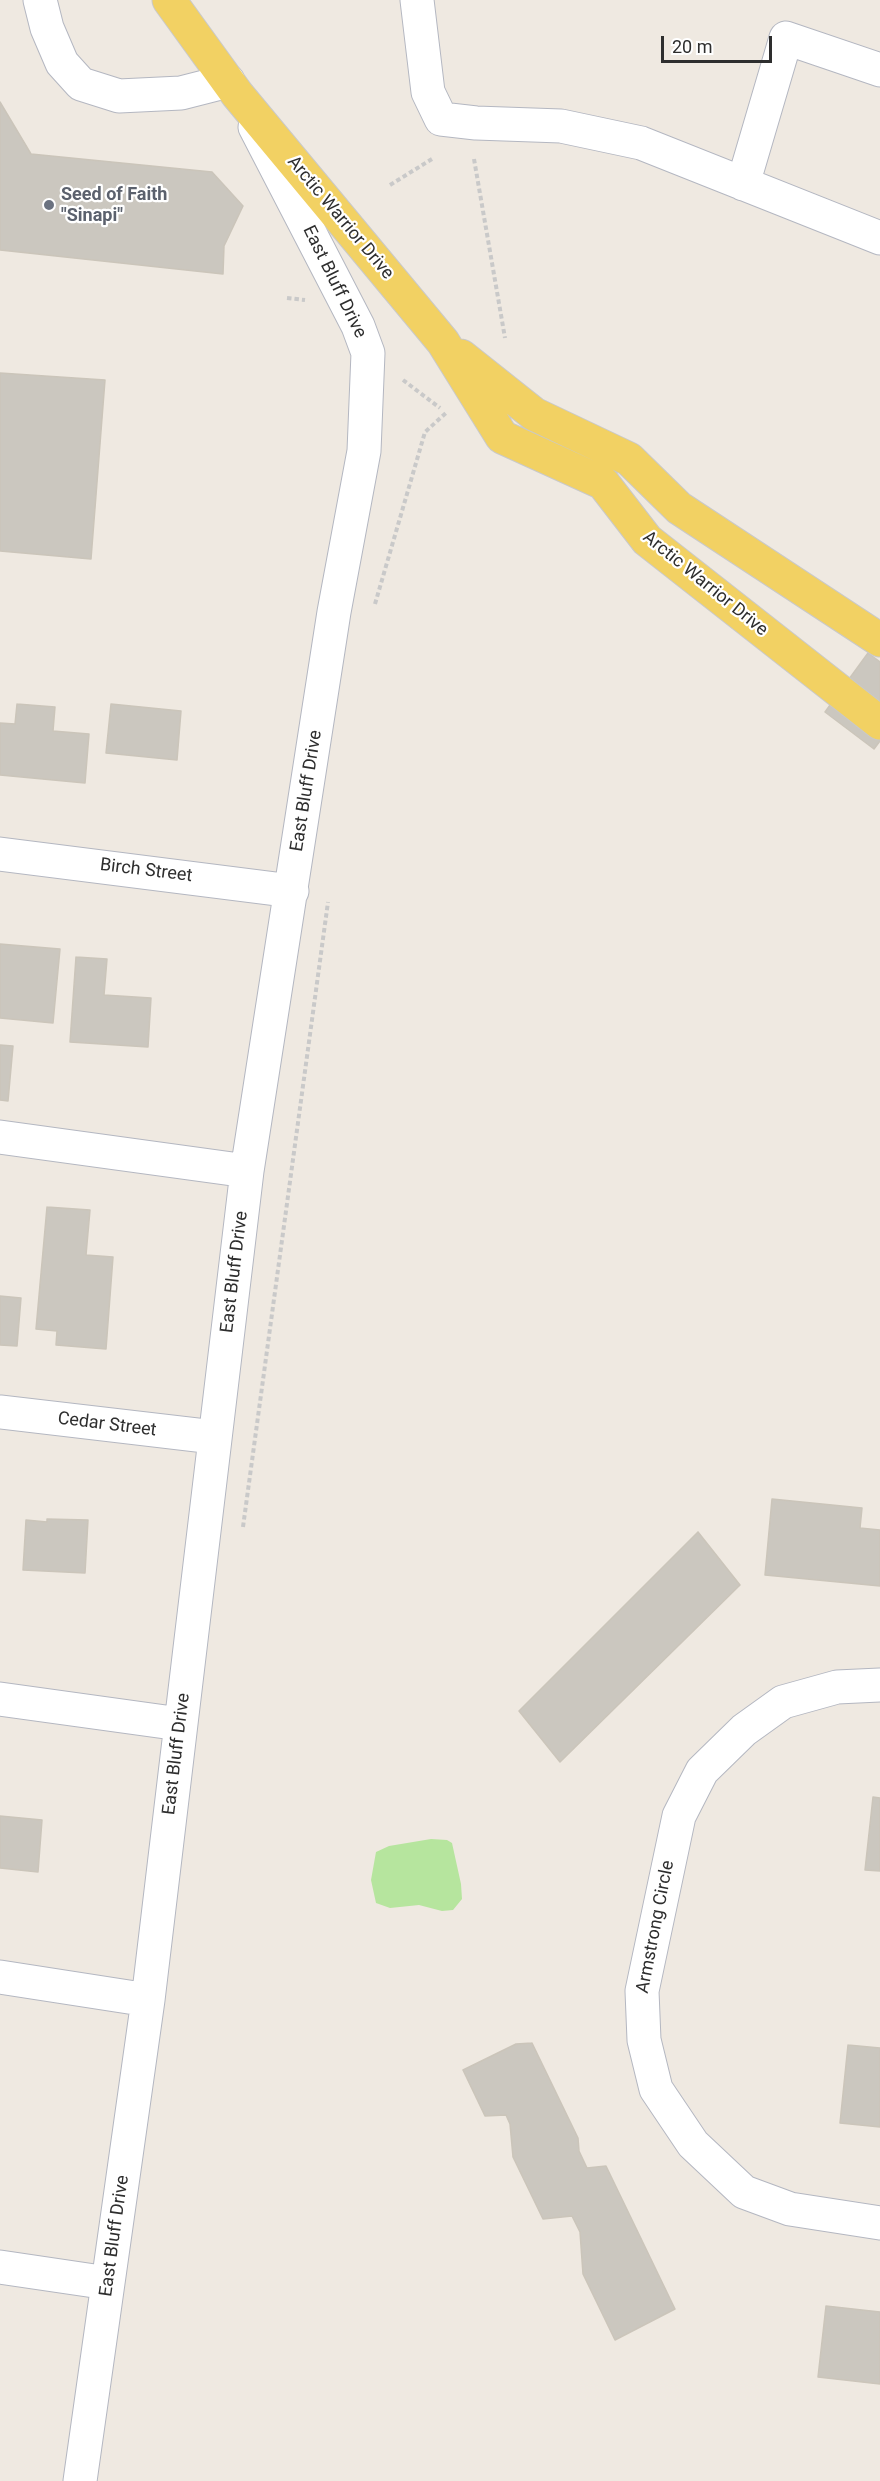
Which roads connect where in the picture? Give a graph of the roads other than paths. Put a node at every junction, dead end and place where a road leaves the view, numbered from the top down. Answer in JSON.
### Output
{"nodes":[{"id":1,"x":40,"y":0,"type":"edge"},
{"id":2,"x":169,"y":0,"type":"edge"},
{"id":3,"x":417,"y":0,"type":"edge"},
{"id":4,"x":880,"y":70,"type":"edge"},
{"id":5,"x":233,"y":87,"type":"junction"},
{"id":6,"x":743,"y":184,"type":"junction"},
{"id":7,"x":880,"y":238,"type":"edge"},
{"id":8,"x":443,"y":342,"type":"junction"},
{"id":9,"x":880,"y":640,"type":"edge"},
{"id":10,"x":880,"y":723,"type":"edge"},
{"id":11,"x":0,"y":854,"type":"edge"},
{"id":12,"x":292,"y":891,"type":"junction"},
{"id":13,"x":0,"y":1137,"type":"edge"},
{"id":14,"x":247,"y":1171,"type":"junction"},
{"id":15,"x":0,"y":1412,"type":"edge"},
{"id":16,"x":214,"y":1437,"type":"junction"},
{"id":17,"x":880,"y":1685,"type":"edge"},
{"id":18,"x":0,"y":1699,"type":"edge"},
{"id":19,"x":180,"y":1724,"type":"junction"},
{"id":20,"x":0,"y":1977,"type":"edge"},
{"id":21,"x":148,"y":2000,"type":"junction"},
{"id":22,"x":880,"y":2223,"type":"edge"},
{"id":23,"x":0,"y":2267,"type":"edge"},
{"id":24,"x":108,"y":2283,"type":"junction"},
{"id":25,"x":80,"y":2481,"type":"edge"}],
"edges":[{"from":1,"to":5,"type":"street"},
{"from":2,"to":5,"type":"main road","name":"Arctic Warrior Drive"},
{"from":3,"to":6,"type":"street"},
{"from":4,"to":6,"type":"street"},
{"from":5,"to":8,"type":"main road","name":"Arctic Warrior Drive"},
{"from":5,"to":12,"type":"street","name":"East Bluff Drive"},
{"from":6,"to":7,"type":"street"},
{"from":8,"to":9,"type":"main road","name":"Arctic Warrior Drive"},
{"from":8,"to":10,"type":"main road","name":"Arctic Warrior Drive"},
{"from":11,"to":12,"type":"street","name":"Birch Street"},
{"from":12,"to":14,"type":"street","name":"East Bluff Drive"},
{"from":13,"to":14,"type":"street"},
{"from":14,"to":16,"type":"street","name":"East Bluff Drive"},
{"from":15,"to":16,"type":"street","name":"Cedar Street"},
{"from":16,"to":19,"type":"street","name":"East Bluff Drive"},
{"from":17,"to":22,"type":"street","name":"Armstrong Circle"},
{"from":18,"to":19,"type":"street"},
{"from":19,"to":21,"type":"street","name":"East Bluff Drive"},
{"from":20,"to":21,"type":"street"},
{"from":21,"to":24,"type":"street","name":"East Bluff Drive"},
{"from":23,"to":24,"type":"street"},
{"from":24,"to":25,"type":"street","name":"East Bluff Drive"}]}
